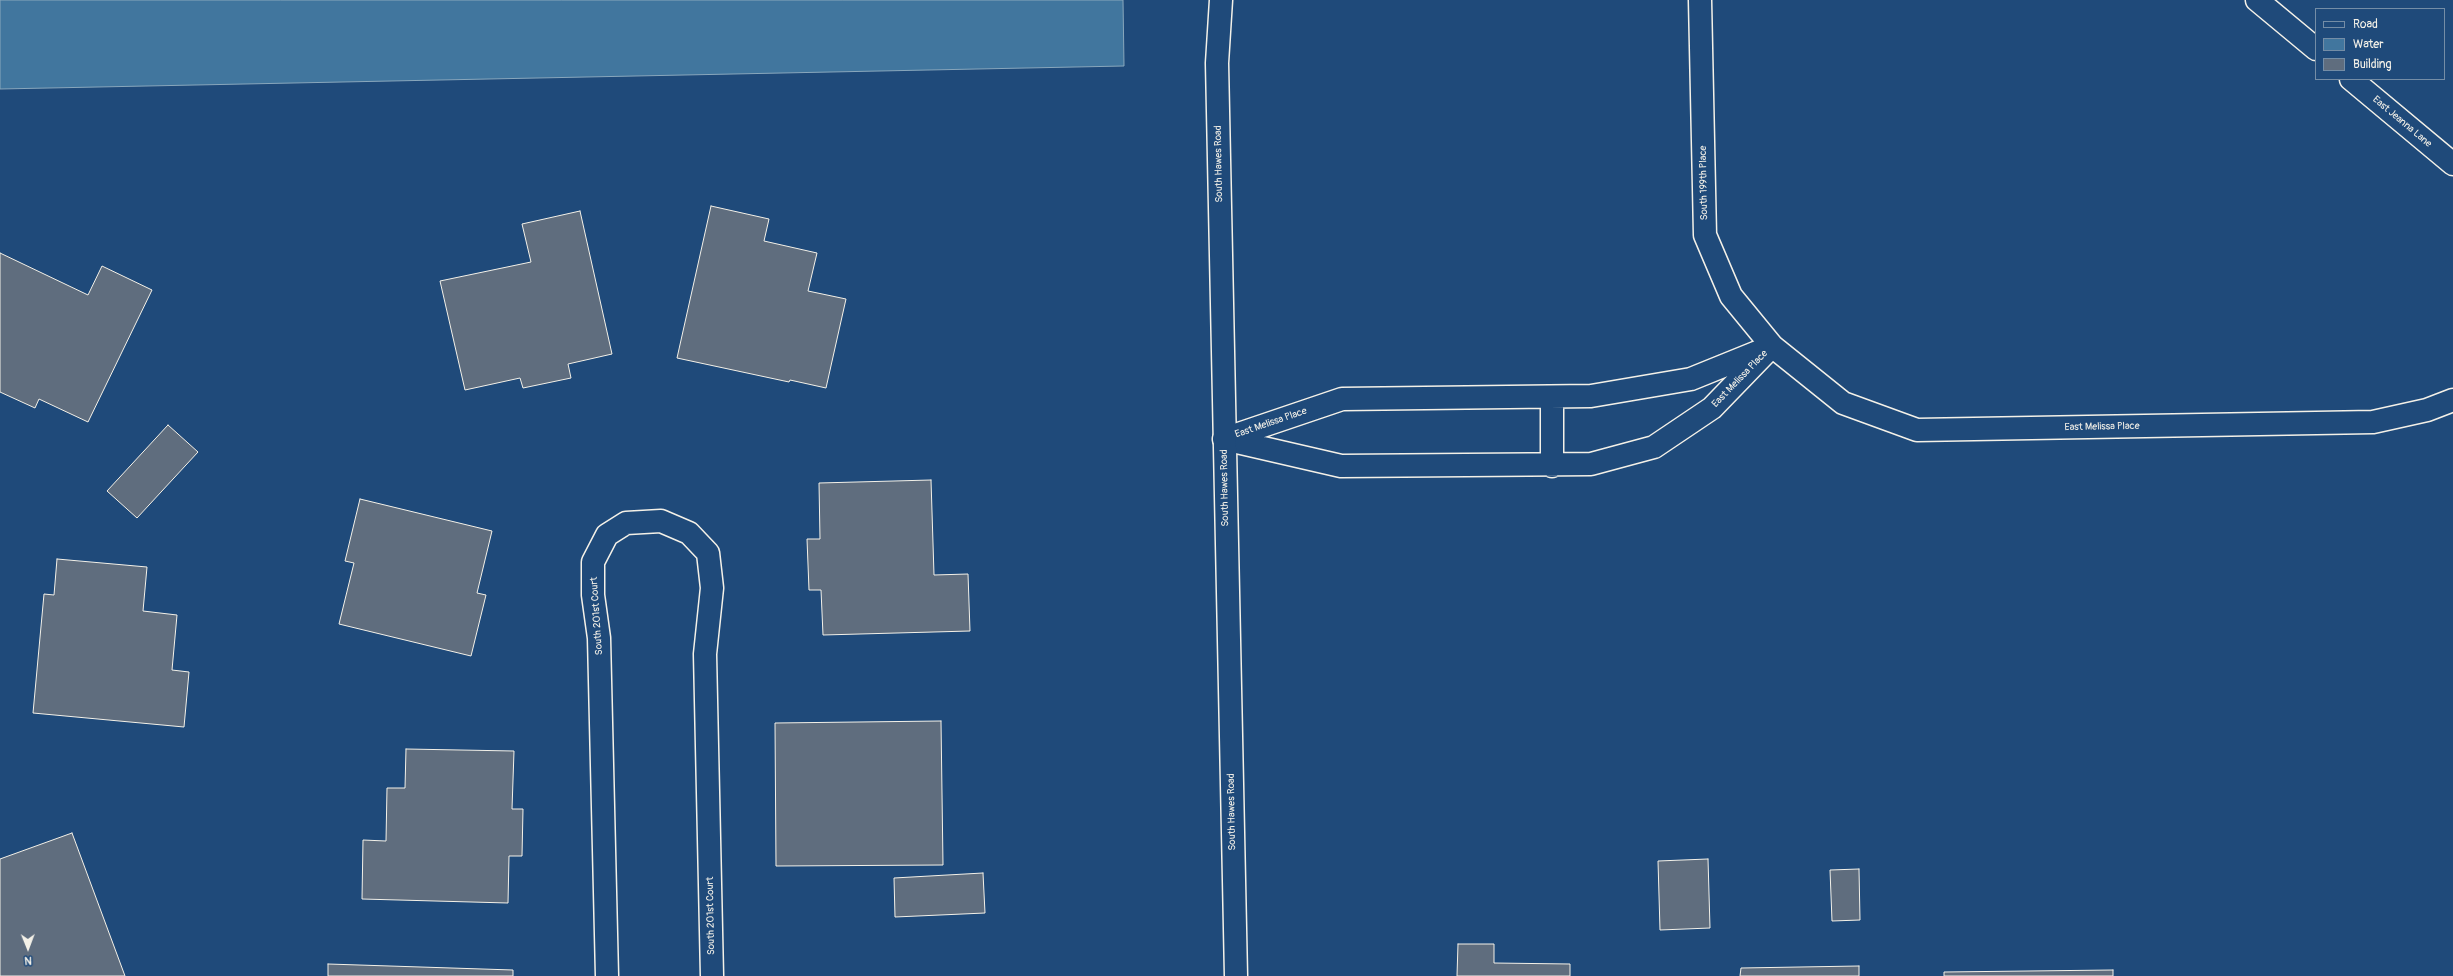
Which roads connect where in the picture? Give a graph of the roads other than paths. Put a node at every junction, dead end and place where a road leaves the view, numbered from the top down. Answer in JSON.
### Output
{"nodes":[{"id":1,"x":1221,"y":0,"type":"edge"},
{"id":2,"x":1700,"y":0,"type":"edge"},
{"id":3,"x":2257,"y":0,"type":"edge"},
{"id":4,"x":2315,"y":48,"type":"edge"},
{"id":5,"x":2352,"y":80,"type":"edge"},
{"id":6,"x":2453,"y":164,"type":"edge"},
{"id":7,"x":1772,"y":346,"type":"junction"},
{"id":8,"x":1552,"y":397,"type":"junction"},
{"id":9,"x":2453,"y":400,"type":"edge"},
{"id":10,"x":1224,"y":439,"type":"junction"},
{"id":11,"x":1552,"y":466,"type":"junction"},
{"id":12,"x":607,"y":976,"type":"edge"},
{"id":13,"x":712,"y":976,"type":"edge"},
{"id":14,"x":1236,"y":976,"type":"edge"}],
"edges":[{"from":1,"to":10,"type":"street","name":"South Hawes Road"},
{"from":2,"to":7,"type":"street","name":"South 199th Place"},
{"from":3,"to":4,"type":"street"},
{"from":5,"to":6,"type":"street","name":"East Jeanna Lane"},
{"from":7,"to":8,"type":"street","name":"East Melissa Place"},
{"from":7,"to":9,"type":"street","name":"East Melissa Place"},
{"from":7,"to":11,"type":"street","name":"East Melissa Place"},
{"from":8,"to":10,"type":"street","name":"East Melissa Place"},
{"from":8,"to":11,"type":"street"},
{"from":10,"to":11,"type":"street","name":"East Melissa Place"},
{"from":10,"to":14,"type":"street","name":"South Hawes Road"},
{"from":12,"to":13,"type":"street","name":"South 201st Court"}]}
